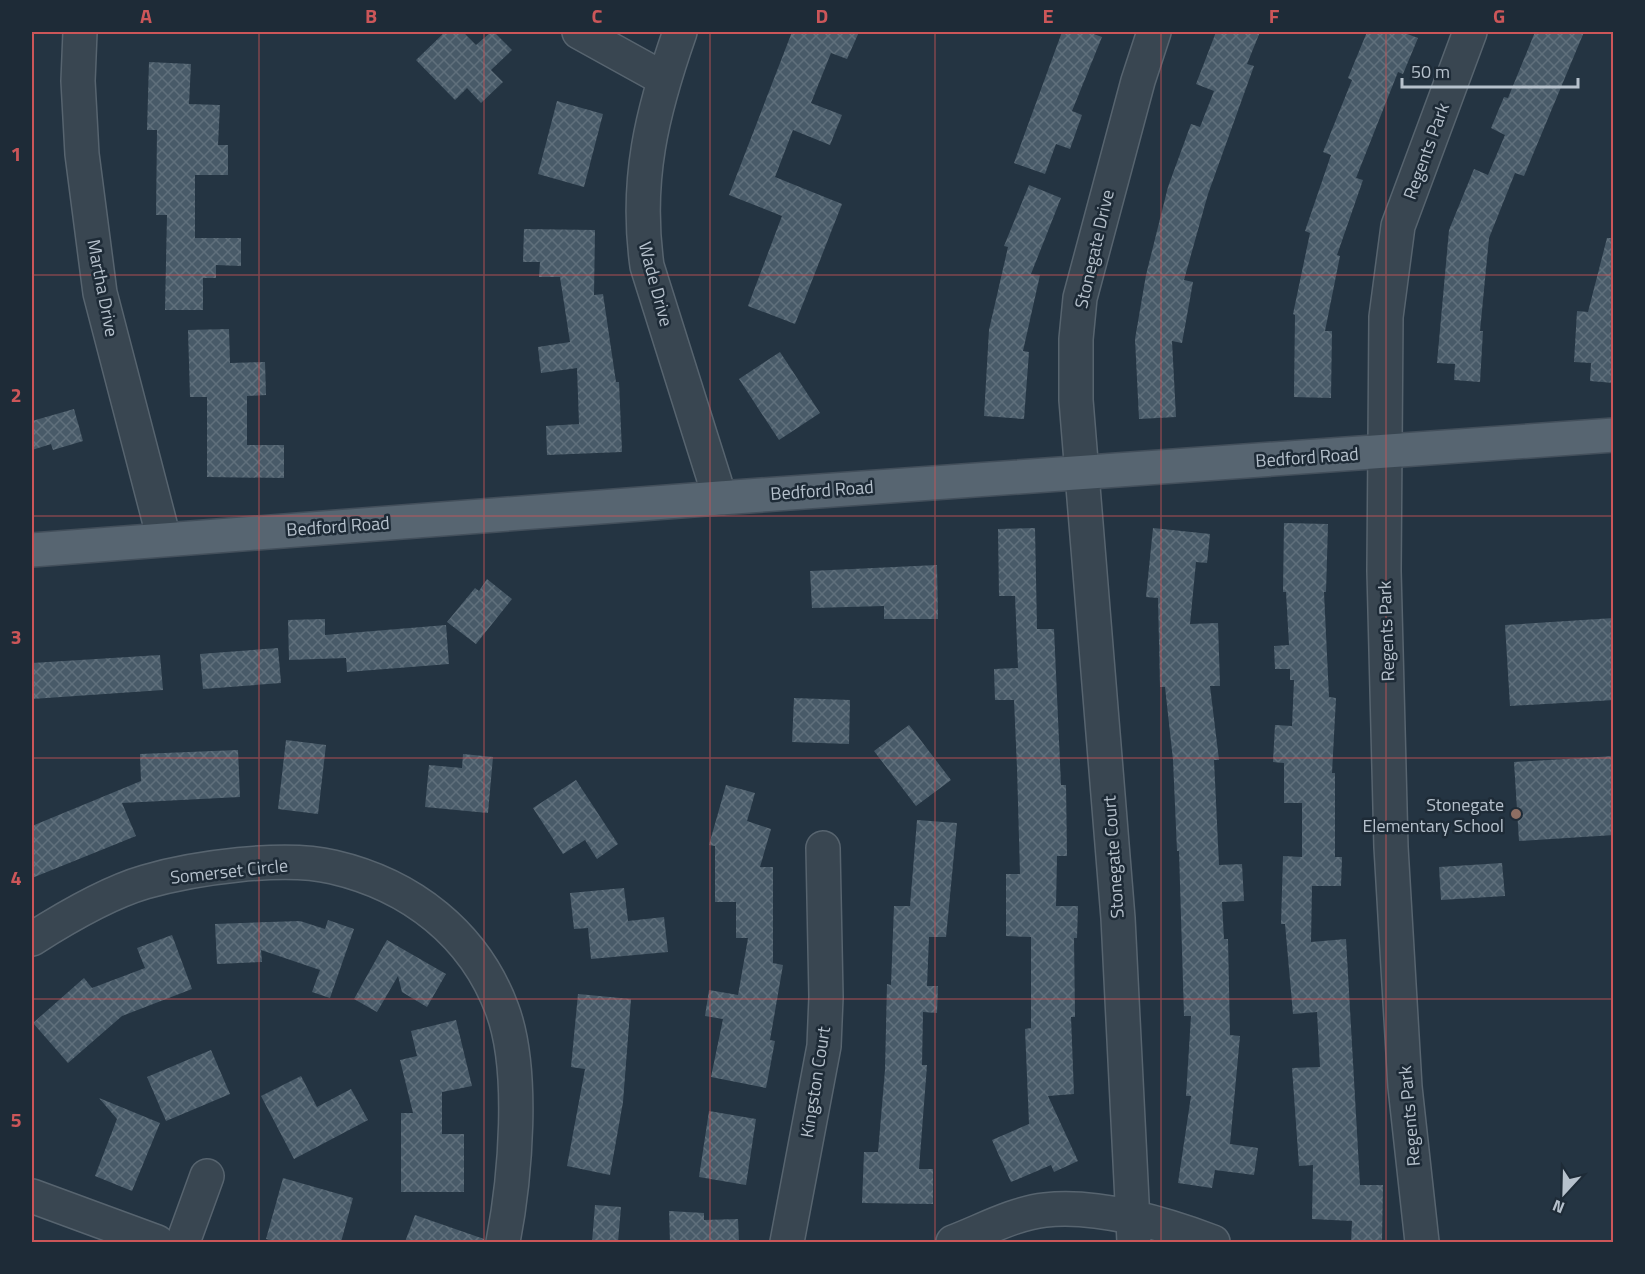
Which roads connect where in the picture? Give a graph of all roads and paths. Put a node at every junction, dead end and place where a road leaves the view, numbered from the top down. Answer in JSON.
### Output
{"nodes":[{"id":1,"x":80,"y":32,"type":"edge"},
{"id":2,"x":579,"y":32,"type":"edge"},
{"id":3,"x":680,"y":32,"type":"edge"},
{"id":4,"x":1155,"y":32,"type":"edge"},
{"id":5,"x":1470,"y":32,"type":"edge"},
{"id":6,"x":663,"y":79,"type":"junction"},
{"id":7,"x":1614,"y":435,"type":"edge"},
{"id":8,"x":1385,"y":452,"type":"junction"},
{"id":9,"x":1082,"y":472,"type":"junction"},
{"id":10,"x":720,"y":498,"type":"junction"},
{"id":11,"x":165,"y":539,"type":"junction"},
{"id":12,"x":32,"y":550,"type":"edge"},
{"id":13,"x":823,"y":848,"type":"dead end"},
{"id":14,"x":32,"y":939,"type":"edge"},
{"id":15,"x":207,"y":1176,"type":"dead end"},
{"id":16,"x":32,"y":1196,"type":"edge"},
{"id":17,"x":1133,"y":1231,"type":"edge"},
{"id":18,"x":157,"y":1242,"type":"edge"},
{"id":19,"x":183,"y":1242,"type":"edge"},
{"id":20,"x":503,"y":1242,"type":"edge"},
{"id":21,"x":787,"y":1242,"type":"edge"},
{"id":22,"x":953,"y":1242,"type":"edge"},
{"id":23,"x":1213,"y":1242,"type":"edge"},
{"id":24,"x":1422,"y":1242,"type":"edge"}],
"edges":[{"from":1,"to":11,"type":"street","name":"Martha Drive"},
{"from":2,"to":6,"type":"street"},
{"from":3,"to":6,"type":"street","name":"Wade Drive"},
{"from":4,"to":9,"type":"street","name":"Stonegate Drive"},
{"from":5,"to":8,"type":"street","name":"Regents Park"},
{"from":6,"to":10,"type":"street","name":"Wade Drive"},
{"from":7,"to":8,"type":"main road","name":"Bedford Road"},
{"from":8,"to":9,"type":"main road","name":"Bedford Road"},
{"from":8,"to":24,"type":"street","name":"Regents Park"},
{"from":9,"to":10,"type":"main road","name":"Bedford Road"},
{"from":9,"to":17,"type":"street","name":"Stonegate Court"},
{"from":10,"to":11,"type":"main road","name":"Bedford Road"},
{"from":11,"to":12,"type":"main road","name":"Bedford Road"},
{"from":13,"to":21,"type":"street","name":"Kingston Court"},
{"from":14,"to":20,"type":"street","name":"Somerset Circle"},
{"from":15,"to":19,"type":"street"},
{"from":16,"to":18,"type":"street"},
{"from":17,"to":22,"type":"street"},
{"from":17,"to":23,"type":"street"}]}
